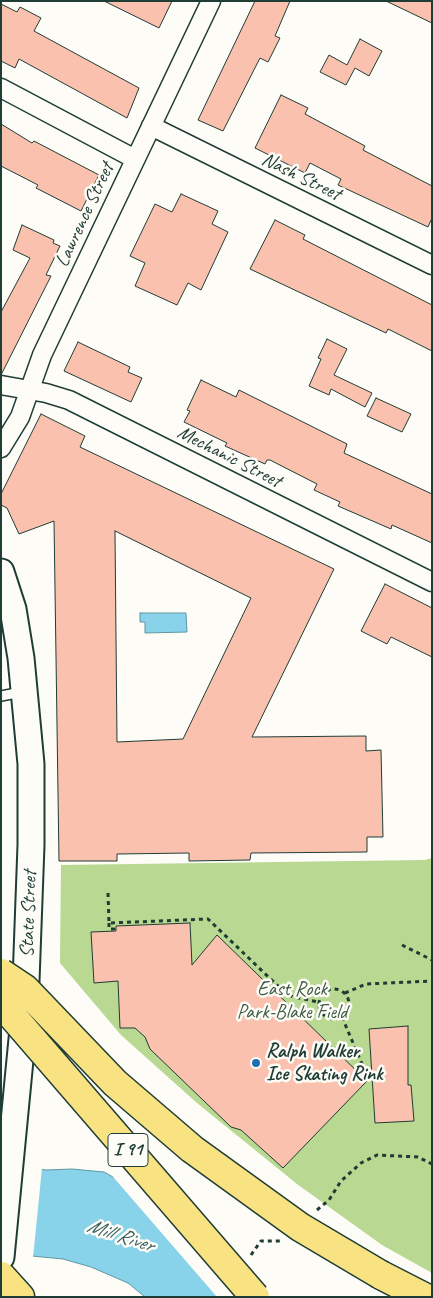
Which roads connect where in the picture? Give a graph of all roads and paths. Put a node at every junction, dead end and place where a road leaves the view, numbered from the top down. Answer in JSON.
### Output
{"nodes":[{"id":1,"x":211,"y":1,"type":"edge"},
{"id":2,"x":1,"y":88,"type":"edge"},
{"id":3,"x":151,"y":126,"type":"junction"},
{"id":4,"x":135,"y":159,"type":"junction"},
{"id":5,"x":432,"y":265,"type":"edge"},
{"id":6,"x":1,"y":385,"type":"edge"},
{"id":7,"x":30,"y":390,"type":"junction"},
{"id":8,"x":1,"y":448,"type":"edge"},
{"id":9,"x":1,"y":572,"type":"edge"},
{"id":10,"x":432,"y":582,"type":"edge"},
{"id":11,"x":7,"y":609,"type":"edge"},
{"id":12,"x":13,"y":694,"type":"edge"},
{"id":13,"x":108,"y":893,"type":"dead end"},
{"id":14,"x":109,"y":923,"type":"junction"},
{"id":15,"x":114,"y":931,"type":"dead end"},
{"id":16,"x":402,"y":945,"type":"dead end"},
{"id":17,"x":432,"y":960,"type":"edge"},
{"id":18,"x":1,"y":973,"type":"edge"},
{"id":19,"x":432,"y":981,"type":"edge"},
{"id":20,"x":345,"y":993,"type":"junction"},
{"id":21,"x":319,"y":1002,"type":"junction"},
{"id":22,"x":1,"y":1004,"type":"edge"},
{"id":23,"x":342,"y":1016,"type":"junction"},
{"id":24,"x":363,"y":1077,"type":"dead end"},
{"id":25,"x":432,"y":1164,"type":"edge"},
{"id":26,"x":316,"y":1211,"type":"dead end"},
{"id":27,"x":285,"y":1238,"type":"dead end"},
{"id":28,"x":258,"y":1245,"type":"dead end"},
{"id":29,"x":1,"y":1256,"type":"edge"},
{"id":30,"x":1,"y":1276,"type":"edge"},
{"id":31,"x":20,"y":1297,"type":"edge"},
{"id":32,"x":255,"y":1297,"type":"edge"},
{"id":33,"x":424,"y":1297,"type":"edge"}],
"edges":[{"from":1,"to":3,"type":"street","name":"Lawrence Street"},
{"from":2,"to":4,"type":"street"},
{"from":3,"to":4,"type":"street","name":"Lawrence Street"},
{"from":3,"to":5,"type":"street","name":"Nash Street"},
{"from":4,"to":7,"type":"street","name":"Lawrence Street"},
{"from":6,"to":7,"type":"street","name":"Mechanic Street"},
{"from":7,"to":8,"type":"street","name":"Lawrence Street"},
{"from":7,"to":10,"type":"street","name":"Mechanic Street"},
{"from":9,"to":11,"type":"main road","name":"State Street"},
{"from":11,"to":12,"type":"main road","name":"State Street"},
{"from":12,"to":29,"type":"main road","name":"State Street"},
{"from":13,"to":14,"type":"path"},
{"from":14,"to":15,"type":"path"},
{"from":14,"to":21,"type":"path"},
{"from":16,"to":17,"type":"path"},
{"from":18,"to":33,"type":"highway","bridge":true},
{"from":19,"to":20,"type":"path"},
{"from":20,"to":21,"type":"path"},
{"from":20,"to":23,"type":"path"},
{"from":21,"to":23,"type":"path"},
{"from":22,"to":32,"type":"highway","number":"I 91","bridge":true},
{"from":23,"to":24,"type":"path"},
{"from":25,"to":26,"type":"path"},
{"from":27,"to":28,"type":"path"},
{"from":30,"to":31,"type":"highway"}]}
